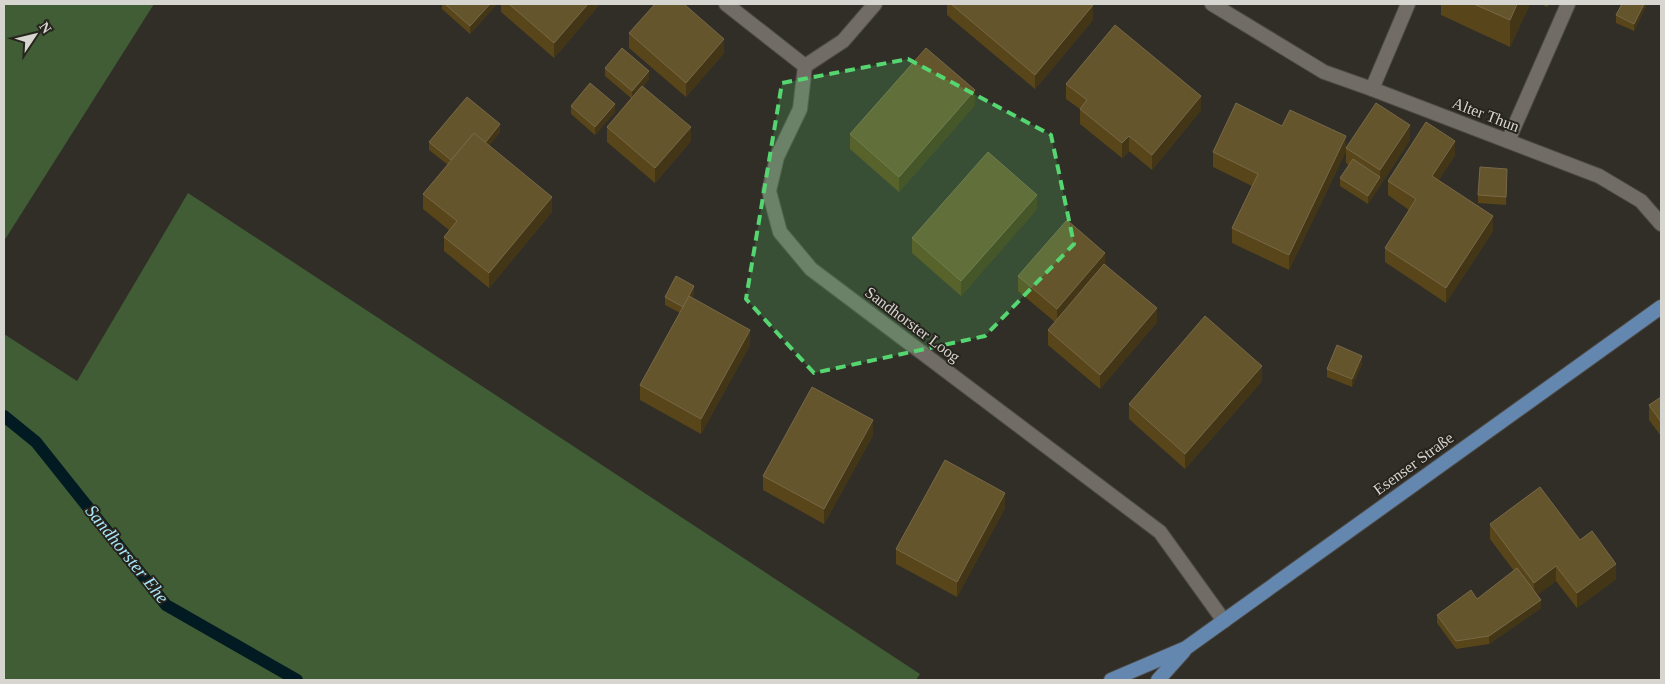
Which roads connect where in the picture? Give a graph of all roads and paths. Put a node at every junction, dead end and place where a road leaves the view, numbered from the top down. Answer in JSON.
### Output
{"nodes":[{"id":1,"x":726,"y":4,"type":"edge"},
{"id":2,"x":875,"y":4,"type":"edge"},
{"id":3,"x":1212,"y":4,"type":"edge"},
{"id":4,"x":1408,"y":4,"type":"edge"},
{"id":5,"x":1568,"y":4,"type":"edge"},
{"id":6,"x":805,"y":66,"type":"junction"},
{"id":7,"x":1372,"y":89,"type":"junction"},
{"id":8,"x":1508,"y":141,"type":"junction"},
{"id":9,"x":1661,"y":224,"type":"edge"},
{"id":10,"x":1661,"y":307,"type":"edge"},
{"id":11,"x":1224,"y":621,"type":"junction"},
{"id":12,"x":1186,"y":648,"type":"junction"},
{"id":13,"x":1111,"y":680,"type":"edge"},
{"id":14,"x":1158,"y":680,"type":"edge"}],
"edges":[{"from":1,"to":6,"type":"street"},
{"from":2,"to":6,"type":"street"},
{"from":3,"to":7,"type":"street"},
{"from":4,"to":7,"type":"street"},
{"from":5,"to":8,"type":"street"},
{"from":6,"to":11,"type":"street","name":"Sandhorster Loog"},
{"from":7,"to":8,"type":"street","name":"Alter Thun"},
{"from":8,"to":9,"type":"street","name":"Alter Thun"},
{"from":10,"to":11,"type":"main road","name":"Esenser Straße"},
{"from":11,"to":12,"type":"main road","name":"Esenser Straße"},
{"from":12,"to":13,"type":"main road","name":"Esenser Straße"},
{"from":12,"to":14,"type":"main road","name":"Esenser Straße"}]}
